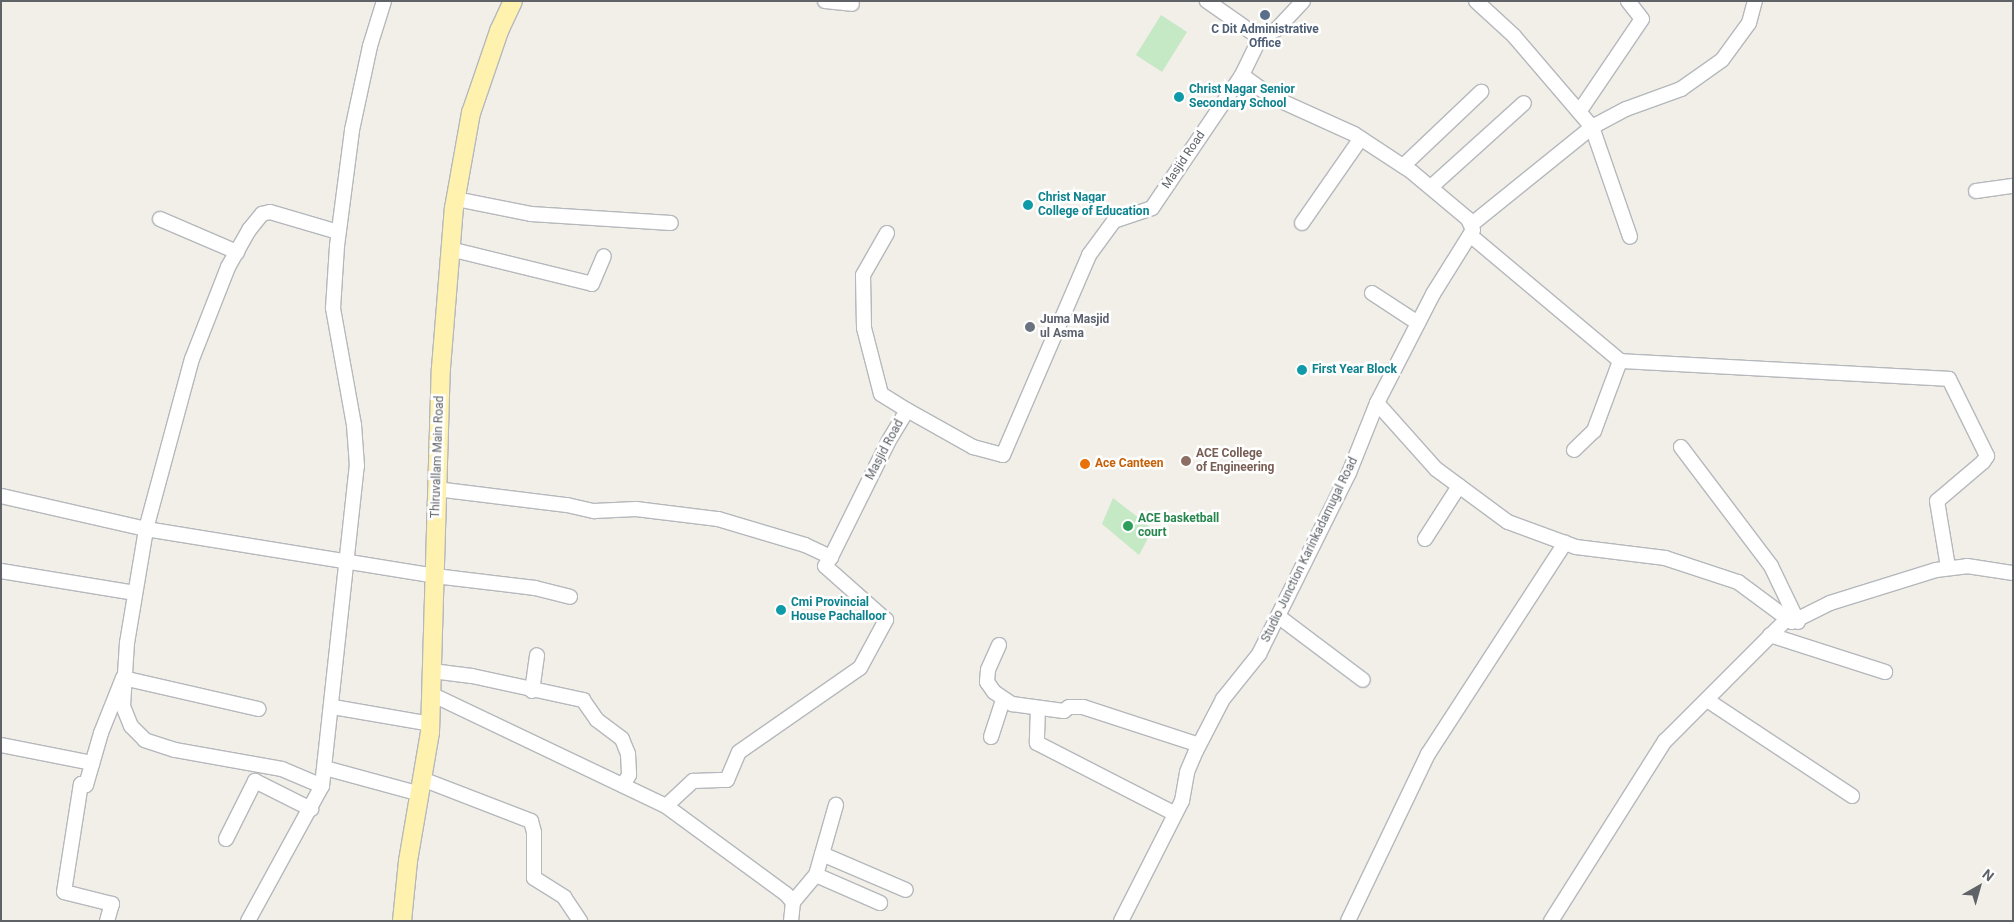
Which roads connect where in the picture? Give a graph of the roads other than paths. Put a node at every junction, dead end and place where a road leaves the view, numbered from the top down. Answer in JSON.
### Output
{"nodes":[{"id":1,"x":384,"y":1,"type":"edge"},
{"id":2,"x":512,"y":1,"type":"edge"},
{"id":3,"x":825,"y":1,"type":"edge"},
{"id":4,"x":1206,"y":1,"type":"edge"},
{"id":5,"x":1302,"y":1,"type":"edge"},
{"id":6,"x":1476,"y":1,"type":"edge"},
{"id":7,"x":1628,"y":1,"type":"edge"},
{"id":8,"x":1755,"y":1,"type":"edge"},
{"id":9,"x":852,"y":4,"type":"dead end"},
{"id":10,"x":1260,"y":38,"type":"junction"},
{"id":11,"x":1242,"y":75,"type":"junction"},
{"id":12,"x":1481,"y":92,"type":"dead end"},
{"id":13,"x":1524,"y":103,"type":"dead end"},
{"id":14,"x":1579,"y":112,"type":"junction"},
{"id":15,"x":1592,"y":127,"type":"junction"},
{"id":16,"x":1361,"y":138,"type":"junction"},
{"id":17,"x":1403,"y":166,"type":"junction"},
{"id":18,"x":2013,"y":186,"type":"edge"},
{"id":19,"x":1431,"y":187,"type":"junction"},
{"id":20,"x":1976,"y":191,"type":"dead end"},
{"id":21,"x":456,"y":199,"type":"junction"},
{"id":22,"x":160,"y":219,"type":"dead end"},
{"id":23,"x":671,"y":223,"type":"dead end"},
{"id":24,"x":1302,"y":223,"type":"dead end"},
{"id":25,"x":1471,"y":230,"type":"junction"},
{"id":26,"x":338,"y":232,"type":"junction"},
{"id":27,"x":887,"y":233,"type":"dead end"},
{"id":28,"x":1630,"y":237,"type":"dead end"},
{"id":29,"x":450,"y":249,"type":"junction"},
{"id":30,"x":237,"y":252,"type":"junction"},
{"id":31,"x":604,"y":256,"type":"dead end"},
{"id":32,"x":1372,"y":293,"type":"dead end"},
{"id":33,"x":1418,"y":323,"type":"junction"},
{"id":34,"x":1620,"y":361,"type":"junction"},
{"id":35,"x":1377,"y":403,"type":"junction"},
{"id":36,"x":907,"y":410,"type":"junction"},
{"id":37,"x":1681,"y":447,"type":"dead end"},
{"id":38,"x":1574,"y":450,"type":"dead end"},
{"id":39,"x":1459,"y":486,"type":"junction"},
{"id":40,"x":436,"y":489,"type":"junction"},
{"id":41,"x":1,"y":496,"type":"edge"},
{"id":42,"x":146,"y":530,"type":"junction"},
{"id":43,"x":1425,"y":539,"type":"dead end"},
{"id":44,"x":1564,"y":544,"type":"junction"},
{"id":45,"x":831,"y":557,"type":"junction"},
{"id":46,"x":347,"y":561,"type":"junction"},
{"id":47,"x":1943,"y":564,"type":"junction"},
{"id":48,"x":1,"y":572,"type":"edge"},
{"id":49,"x":2013,"y":573,"type":"edge"},
{"id":50,"x":435,"y":576,"type":"junction"},
{"id":51,"x":135,"y":593,"type":"junction"},
{"id":52,"x":570,"y":597,"type":"dead end"},
{"id":53,"x":1278,"y":616,"type":"junction"},
{"id":54,"x":1792,"y":621,"type":"junction"},
{"id":55,"x":1770,"y":635,"type":"junction"},
{"id":56,"x":999,"y":645,"type":"dead end"},
{"id":57,"x":536,"y":655,"type":"dead end"},
{"id":58,"x":432,"y":671,"type":"junction"},
{"id":59,"x":1886,"y":672,"type":"dead end"},
{"id":60,"x":123,"y":678,"type":"junction"},
{"id":61,"x":1363,"y":680,"type":"dead end"},
{"id":62,"x":532,"y":691,"type":"junction"},
{"id":63,"x":432,"y":694,"type":"junction"},
{"id":64,"x":1003,"y":699,"type":"junction"},
{"id":65,"x":1707,"y":700,"type":"junction"},
{"id":66,"x":333,"y":707,"type":"junction"},
{"id":67,"x":1038,"y":708,"type":"junction"},
{"id":68,"x":258,"y":710,"type":"dead end"},
{"id":69,"x":431,"y":724,"type":"junction"},
{"id":70,"x":991,"y":737,"type":"dead end"},
{"id":71,"x":1,"y":745,"type":"edge"},
{"id":72,"x":1199,"y":746,"type":"junction"},
{"id":73,"x":92,"y":763,"type":"junction"},
{"id":74,"x":325,"y":768,"type":"junction"},
{"id":75,"x":623,"y":785,"type":"junction"},
{"id":76,"x":322,"y":786,"type":"junction"},
{"id":77,"x":421,"y":786,"type":"junction"},
{"id":78,"x":1852,"y":796,"type":"dead end"},
{"id":79,"x":836,"y":804,"type":"dead end"},
{"id":80,"x":666,"y":806,"type":"junction"},
{"id":81,"x":311,"y":808,"type":"junction"},
{"id":82,"x":1175,"y":814,"type":"junction"},
{"id":83,"x":226,"y":839,"type":"dead end"},
{"id":84,"x":822,"y":854,"type":"junction"},
{"id":85,"x":816,"y":875,"type":"junction"},
{"id":86,"x":906,"y":890,"type":"dead end"},
{"id":87,"x":793,"y":902,"type":"junction"},
{"id":88,"x":880,"y":903,"type":"dead end"},
{"id":89,"x":107,"y":921,"type":"edge"},
{"id":90,"x":248,"y":921,"type":"edge"},
{"id":91,"x":402,"y":921,"type":"edge"},
{"id":92,"x":580,"y":921,"type":"edge"},
{"id":93,"x":791,"y":921,"type":"edge"},
{"id":94,"x":1121,"y":921,"type":"edge"},
{"id":95,"x":1348,"y":921,"type":"edge"},
{"id":96,"x":1551,"y":921,"type":"edge"}],
"edges":[{"from":1,"to":26,"type":"street"},
{"from":2,"to":21,"type":"main road","name":"Thiruvallam Main Road"},
{"from":3,"to":9,"type":"street"},
{"from":4,"to":10,"type":"street"},
{"from":5,"to":10,"type":"street"},
{"from":6,"to":14,"type":"street"},
{"from":7,"to":14,"type":"street"},
{"from":8,"to":15,"type":"street"},
{"from":10,"to":11,"type":"street"},
{"from":11,"to":16,"type":"street"},
{"from":11,"to":36,"type":"street","name":"Masjid Road"},
{"from":12,"to":17,"type":"street"},
{"from":13,"to":19,"type":"street"},
{"from":14,"to":15,"type":"street"},
{"from":15,"to":25,"type":"street"},
{"from":15,"to":28,"type":"street"},
{"from":16,"to":17,"type":"street"},
{"from":16,"to":24,"type":"street"},
{"from":17,"to":19,"type":"street"},
{"from":18,"to":20,"type":"street"},
{"from":19,"to":25,"type":"street"},
{"from":21,"to":23,"type":"street"},
{"from":21,"to":29,"type":"main road","name":"Thiruvallam Main Road"},
{"from":22,"to":30,"type":"street"},
{"from":25,"to":33,"type":"street","name":"Studio Junction Karinkadamugal Road"},
{"from":25,"to":34,"type":"street"},
{"from":26,"to":30,"type":"street"},
{"from":26,"to":46,"type":"street"},
{"from":27,"to":36,"type":"street"},
{"from":29,"to":31,"type":"street"},
{"from":29,"to":40,"type":"main road","name":"Thiruvallam Main Road"},
{"from":30,"to":42,"type":"street"},
{"from":32,"to":33,"type":"street"},
{"from":33,"to":35,"type":"street","name":"Studio Junction Karinkadamugal Road"},
{"from":34,"to":38,"type":"street"},
{"from":34,"to":47,"type":"street"},
{"from":35,"to":39,"type":"street"},
{"from":35,"to":53,"type":"street","name":"Studio Junction Karinkadamugal Road"},
{"from":36,"to":45,"type":"street","name":"Masjid Road"},
{"from":37,"to":54,"type":"street"},
{"from":39,"to":43,"type":"street"},
{"from":39,"to":44,"type":"street"},
{"from":40,"to":45,"type":"street"},
{"from":40,"to":50,"type":"main road","name":"Thiruvallam Main Road"},
{"from":41,"to":42,"type":"street"},
{"from":42,"to":46,"type":"street"},
{"from":42,"to":51,"type":"street"},
{"from":44,"to":54,"type":"street"},
{"from":44,"to":95,"type":"street"},
{"from":45,"to":80,"type":"street"},
{"from":46,"to":50,"type":"street"},
{"from":46,"to":66,"type":"street"},
{"from":47,"to":49,"type":"street"},
{"from":47,"to":54,"type":"street"},
{"from":48,"to":51,"type":"street"},
{"from":50,"to":52,"type":"street"},
{"from":50,"to":58,"type":"main road","name":"Thiruvallam Main Road"},
{"from":51,"to":60,"type":"street"},
{"from":53,"to":61,"type":"street"},
{"from":53,"to":72,"type":"street","name":"Studio Junction Karinkadamugal Road"},
{"from":54,"to":55,"type":"street"},
{"from":55,"to":59,"type":"street"},
{"from":55,"to":65,"type":"street"},
{"from":56,"to":64,"type":"street"},
{"from":57,"to":62,"type":"street"},
{"from":58,"to":62,"type":"street"},
{"from":58,"to":63,"type":"main road","name":"Thiruvallam Main Road"},
{"from":60,"to":68,"type":"street"},
{"from":60,"to":73,"type":"street"},
{"from":60,"to":76,"type":"street"},
{"from":62,"to":75,"type":"street"},
{"from":63,"to":69,"type":"main road","name":"Thiruvallam Main Road"},
{"from":63,"to":75,"type":"street"},
{"from":64,"to":67,"type":"street"},
{"from":64,"to":70,"type":"street"},
{"from":65,"to":78,"type":"street"},
{"from":65,"to":96,"type":"street"},
{"from":66,"to":69,"type":"street"},
{"from":66,"to":74,"type":"street"},
{"from":67,"to":72,"type":"street"},
{"from":67,"to":82,"type":"street"},
{"from":69,"to":77,"type":"main road","name":"Thiruvallam Main Road"},
{"from":71,"to":73,"type":"street"},
{"from":72,"to":82,"type":"street","name":"Studio Junction Karinkadamugal Road"},
{"from":73,"to":89,"type":"street"},
{"from":74,"to":76,"type":"street"},
{"from":74,"to":77,"type":"street"},
{"from":75,"to":80,"type":"street"},
{"from":76,"to":81,"type":"street"},
{"from":77,"to":91,"type":"main road","name":"Thiruvallam Main Road"},
{"from":77,"to":92,"type":"street"},
{"from":79,"to":84,"type":"street"},
{"from":80,"to":87,"type":"street"},
{"from":81,"to":83,"type":"street"},
{"from":81,"to":90,"type":"street"},
{"from":82,"to":94,"type":"street","name":"Studio Junction Karinkadamugal Road"},
{"from":84,"to":85,"type":"street"},
{"from":84,"to":86,"type":"street"},
{"from":85,"to":87,"type":"street"},
{"from":85,"to":88,"type":"street"},
{"from":87,"to":93,"type":"street"}]}
